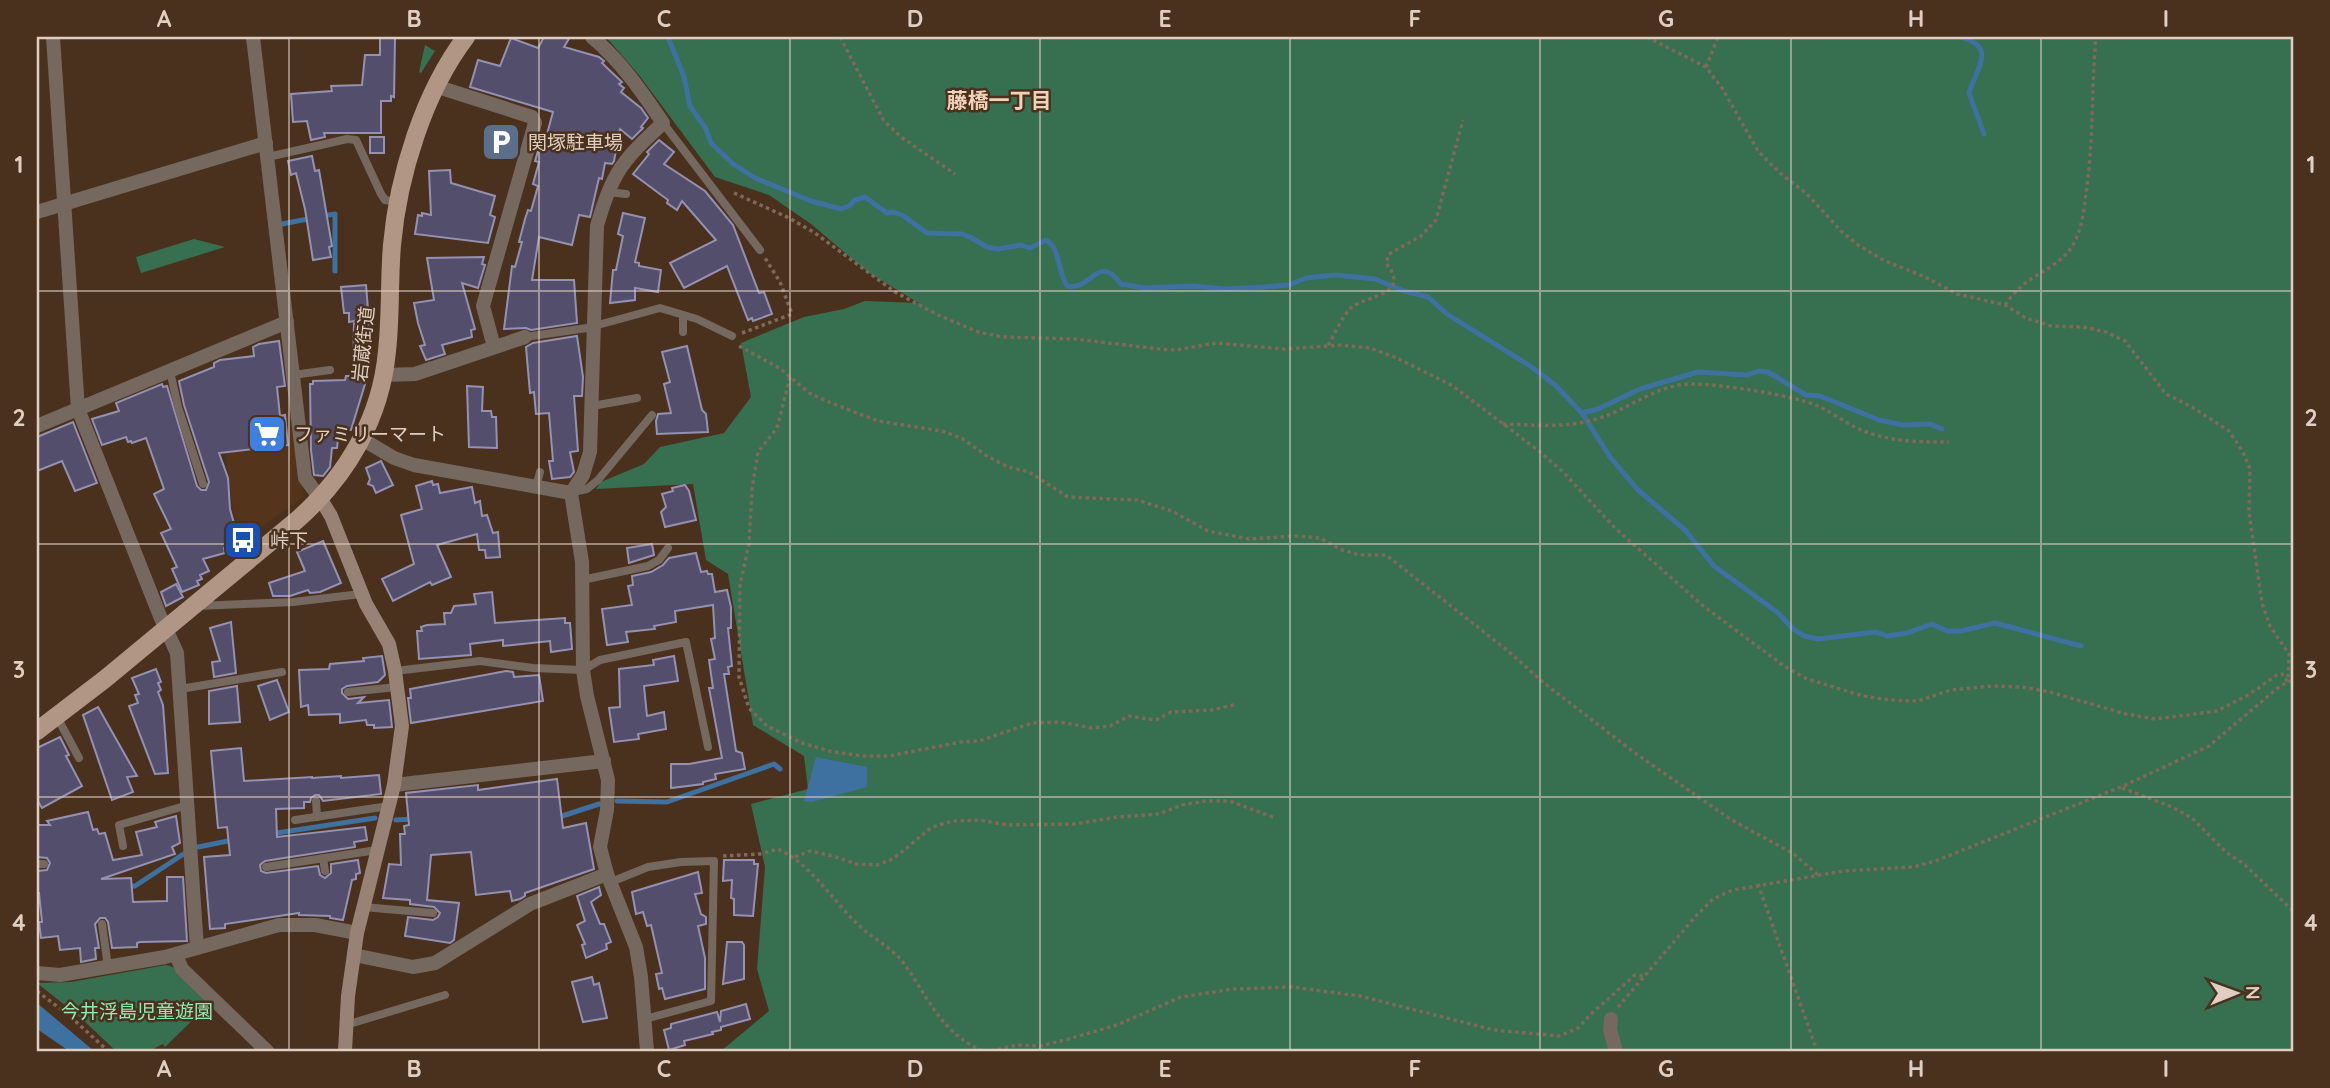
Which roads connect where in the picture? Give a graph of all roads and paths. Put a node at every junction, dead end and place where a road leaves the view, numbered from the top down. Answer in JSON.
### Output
{"nodes":[{"id":1,"x":53,"y":37,"type":"edge"},
{"id":2,"x":253,"y":37,"type":"edge"},
{"id":3,"x":466,"y":37,"type":"edge"},
{"id":4,"x":592,"y":37,"type":"edge"},
{"id":5,"x":839,"y":37,"type":"edge"},
{"id":6,"x":1647,"y":37,"type":"edge"},
{"id":7,"x":1718,"y":37,"type":"edge"},
{"id":8,"x":2096,"y":37,"type":"edge"},
{"id":9,"x":1706,"y":67,"type":"junction"},
{"id":10,"x":435,"y":86,"type":"junction"},
{"id":11,"x":1463,"y":120,"type":"dead end"},
{"id":12,"x":663,"y":123,"type":"junction"},
{"id":13,"x":267,"y":150,"type":"junction"},
{"id":14,"x":955,"y":174,"type":"dead end"},
{"id":15,"x":716,"y":190,"type":"junction"},
{"id":16,"x":607,"y":192,"type":"junction"},
{"id":17,"x":626,"y":194,"type":"dead end"},
{"id":18,"x":398,"y":202,"type":"junction"},
{"id":19,"x":65,"y":204,"type":"junction"},
{"id":20,"x":37,"y":212,"type":"edge"},
{"id":21,"x":760,"y":250,"type":"joint"},
{"id":22,"x":2005,"y":305,"type":"junction"},
{"id":23,"x":684,"y":316,"type":"junction"},
{"id":24,"x":287,"y":322,"type":"junction"},
{"id":25,"x":593,"y":327,"type":"junction"},
{"id":26,"x":683,"y":332,"type":"dead end"},
{"id":27,"x":525,"y":337,"type":"joint"},
{"id":28,"x":732,"y":337,"type":"junction"},
{"id":29,"x":1328,"y":345,"type":"junction"},
{"id":30,"x":494,"y":347,"type":"junction"},
{"id":31,"x":330,"y":370,"type":"dead end"},
{"id":32,"x":170,"y":371,"type":"junction"},
{"id":33,"x":293,"y":374,"type":"junction"},
{"id":34,"x":384,"y":375,"type":"junction"},
{"id":35,"x":790,"y":377,"type":"junction"},
{"id":36,"x":637,"y":398,"type":"dead end"},
{"id":37,"x":592,"y":406,"type":"junction"},
{"id":38,"x":78,"y":409,"type":"junction"},
{"id":39,"x":652,"y":415,"type":"dead end"},
{"id":40,"x":1501,"y":424,"type":"junction"},
{"id":41,"x":37,"y":426,"type":"edge"},
{"id":42,"x":362,"y":439,"type":"junction"},
{"id":43,"x":1949,"y":442,"type":"dead end"},
{"id":44,"x":203,"y":484,"type":"dead end"},
{"id":45,"x":571,"y":493,"type":"junction"},
{"id":46,"x":320,"y":498,"type":"junction"},
{"id":47,"x":668,"y":548,"type":"dead end"},
{"id":48,"x":582,"y":580,"type":"junction"},
{"id":49,"x":361,"y":594,"type":"junction"},
{"id":50,"x":193,"y":607,"type":"junction"},
{"id":51,"x":167,"y":629,"type":"junction"},
{"id":52,"x":583,"y":670,"type":"junction"},
{"id":53,"x":395,"y":671,"type":"junction"},
{"id":54,"x":282,"y":672,"type":"dead end"},
{"id":55,"x":2291,"y":681,"type":"edge"},
{"id":56,"x":397,"y":687,"type":"junction"},
{"id":57,"x":180,"y":689,"type":"junction"},
{"id":58,"x":348,"y":692,"type":"dead end"},
{"id":59,"x":1237,"y":704,"type":"dead end"},
{"id":60,"x":57,"y":717,"type":"junction"},
{"id":61,"x":37,"y":731,"type":"edge"},
{"id":62,"x":708,"y":747,"type":"dead end"},
{"id":63,"x":79,"y":758,"type":"dead end"},
{"id":64,"x":604,"y":761,"type":"junction"},
{"id":65,"x":394,"y":785,"type":"junction"},
{"id":66,"x":2121,"y":787,"type":"junction"},
{"id":67,"x":316,"y":801,"type":"dead end"},
{"id":68,"x":188,"y":805,"type":"junction"},
{"id":69,"x":389,"y":806,"type":"junction"},
{"id":70,"x":317,"y":817,"type":"junction"},
{"id":71,"x":1275,"y":818,"type":"dead end"},
{"id":72,"x":295,"y":820,"type":"dead end"},
{"id":73,"x":123,"y":846,"type":"dead end"},
{"id":74,"x":377,"y":850,"type":"junction"},
{"id":75,"x":794,"y":857,"type":"junction"},
{"id":76,"x":323,"y":858,"type":"junction"},
{"id":77,"x":714,"y":861,"type":"junction"},
{"id":78,"x":266,"y":867,"type":"dead end"},
{"id":79,"x":325,"y":871,"type":"dead end"},
{"id":80,"x":1818,"y":875,"type":"junction"},
{"id":81,"x":609,"y":878,"type":"junction"},
{"id":82,"x":1758,"y":884,"type":"junction"},
{"id":83,"x":363,"y":906,"type":"junction"},
{"id":84,"x":2293,"y":911,"type":"edge"},
{"id":85,"x":433,"y":913,"type":"dead end"},
{"id":86,"x":102,"y":924,"type":"dead end"},
{"id":87,"x":357,"y":933,"type":"junction"},
{"id":88,"x":197,"y":948,"type":"junction"},
{"id":89,"x":176,"y":955,"type":"junction"},
{"id":90,"x":354,"y":955,"type":"junction"},
{"id":91,"x":108,"y":967,"type":"junction"},
{"id":92,"x":37,"y":973,"type":"edge"},
{"id":93,"x":1644,"y":976,"type":"junction"},
{"id":94,"x":37,"y":991,"type":"edge"},
{"id":95,"x":445,"y":995,"type":"dead end"},
{"id":96,"x":645,"y":1019,"type":"junction"},
{"id":97,"x":1611,"y":1019,"type":"joint"},
{"id":98,"x":346,"y":1025,"type":"junction"},
{"id":99,"x":108,"y":1051,"type":"edge"},
{"id":100,"x":267,"y":1051,"type":"edge"},
{"id":101,"x":345,"y":1051,"type":"edge"},
{"id":102,"x":647,"y":1051,"type":"edge"},
{"id":103,"x":983,"y":1051,"type":"edge"},
{"id":104,"x":991,"y":1051,"type":"edge"},
{"id":105,"x":1616,"y":1051,"type":"edge"},
{"id":106,"x":1817,"y":1051,"type":"edge"}],
"edges":[{"from":1,"to":19,"type":"street"},
{"from":2,"to":13,"type":"street"},
{"from":3,"to":10,"type":"main road","name":"岩蔵街道"},
{"from":4,"to":12,"type":"street"},
{"from":5,"to":14,"type":"path"},
{"from":6,"to":9,"type":"path"},
{"from":7,"to":9,"type":"path"},
{"from":8,"to":22,"type":"path"},
{"from":9,"to":22,"type":"path"},
{"from":10,"to":18,"type":"main road","name":"岩蔵街道"},
{"from":10,"to":30,"type":"street"},
{"from":11,"to":29,"type":"path"},
{"from":12,"to":15,"type":"lane"},
{"from":12,"to":16,"type":"street"},
{"from":13,"to":18,"type":"lane"},
{"from":13,"to":19,"type":"street"},
{"from":13,"to":24,"type":"street"},
{"from":15,"to":21,"type":"lane"},
{"from":15,"to":29,"type":"path"},
{"from":16,"to":17,"type":"lane"},
{"from":16,"to":25,"type":"street"},
{"from":18,"to":34,"type":"main road","name":"岩蔵街道"},
{"from":19,"to":20,"type":"street"},
{"from":19,"to":38,"type":"street"},
{"from":21,"to":28,"type":"path"},
{"from":22,"to":55,"type":"path"},
{"from":23,"to":25,"type":"lane"},
{"from":23,"to":26,"type":"lane"},
{"from":23,"to":28,"type":"lane"},
{"from":24,"to":32,"type":"street"},
{"from":24,"to":33,"type":"street"},
{"from":25,"to":27,"type":"lane"},
{"from":25,"to":37,"type":"street"},
{"from":27,"to":30,"type":"street"},
{"from":28,"to":35,"type":"path"},
{"from":29,"to":40,"type":"path"},
{"from":30,"to":34,"type":"street"},
{"from":31,"to":33,"type":"lane"},
{"from":32,"to":38,"type":"street"},
{"from":32,"to":44,"type":"lane"},
{"from":33,"to":46,"type":"street"},
{"from":34,"to":42,"type":"main road","name":"岩蔵街道"},
{"from":35,"to":59,"type":"path"},
{"from":35,"to":80,"type":"path"},
{"from":36,"to":37,"type":"lane"},
{"from":37,"to":45,"type":"street"},
{"from":38,"to":41,"type":"street"},
{"from":38,"to":51,"type":"street"},
{"from":39,"to":45,"type":"lane"},
{"from":40,"to":43,"type":"path"},
{"from":40,"to":55,"type":"path"},
{"from":42,"to":45,"type":"street"},
{"from":42,"to":46,"type":"main road","name":"岩蔵街道"},
{"from":45,"to":48,"type":"street"},
{"from":46,"to":49,"type":"street"},
{"from":46,"to":50,"type":"main road","name":"岩蔵街道"},
{"from":47,"to":48,"type":"lane"},
{"from":48,"to":52,"type":"street"},
{"from":49,"to":50,"type":"lane"},
{"from":49,"to":53,"type":"street"},
{"from":50,"to":51,"type":"main road","name":"岩蔵街道"},
{"from":51,"to":57,"type":"street"},
{"from":51,"to":60,"type":"main road","name":"岩蔵街道"},
{"from":52,"to":53,"type":"lane"},
{"from":52,"to":62,"type":"lane"},
{"from":52,"to":64,"type":"street"},
{"from":53,"to":56,"type":"street"},
{"from":54,"to":57,"type":"lane"},
{"from":55,"to":66,"type":"path"},
{"from":56,"to":58,"type":"lane"},
{"from":56,"to":65,"type":"street"},
{"from":57,"to":68,"type":"street"},
{"from":60,"to":61,"type":"main road","name":"岩蔵街道"},
{"from":60,"to":63,"type":"lane"},
{"from":64,"to":65,"type":"street"},
{"from":64,"to":81,"type":"street"},
{"from":65,"to":69,"type":"street"},
{"from":66,"to":80,"type":"path"},
{"from":66,"to":84,"type":"path"},
{"from":67,"to":70,"type":"lane"},
{"from":68,"to":73,"type":"lane"},
{"from":68,"to":88,"type":"street"},
{"from":69,"to":70,"type":"lane"},
{"from":69,"to":74,"type":"street"},
{"from":70,"to":72,"type":"lane"},
{"from":71,"to":75,"type":"path"},
{"from":74,"to":76,"type":"lane"},
{"from":74,"to":83,"type":"street"},
{"from":75,"to":77,"type":"path"},
{"from":75,"to":103,"type":"path"},
{"from":76,"to":78,"type":"lane"},
{"from":76,"to":79,"type":"lane"},
{"from":77,"to":81,"type":"lane"},
{"from":77,"to":96,"type":"lane"},
{"from":80,"to":82,"type":"path"},
{"from":81,"to":90,"type":"street"},
{"from":81,"to":96,"type":"street"},
{"from":82,"to":93,"type":"path"},
{"from":82,"to":106,"type":"path"},
{"from":83,"to":85,"type":"lane"},
{"from":83,"to":87,"type":"street"},
{"from":86,"to":91,"type":"lane"},
{"from":87,"to":88,"type":"street"},
{"from":87,"to":90,"type":"street"},
{"from":88,"to":89,"type":"street"},
{"from":89,"to":91,"type":"street"},
{"from":89,"to":100,"type":"street"},
{"from":90,"to":98,"type":"street"},
{"from":91,"to":92,"type":"street"},
{"from":93,"to":97,"type":"path"},
{"from":93,"to":104,"type":"path"},
{"from":94,"to":99,"type":"path"},
{"from":95,"to":98,"type":"lane"},
{"from":96,"to":102,"type":"street"},
{"from":97,"to":105,"type":"street"},
{"from":98,"to":101,"type":"street"}]}
